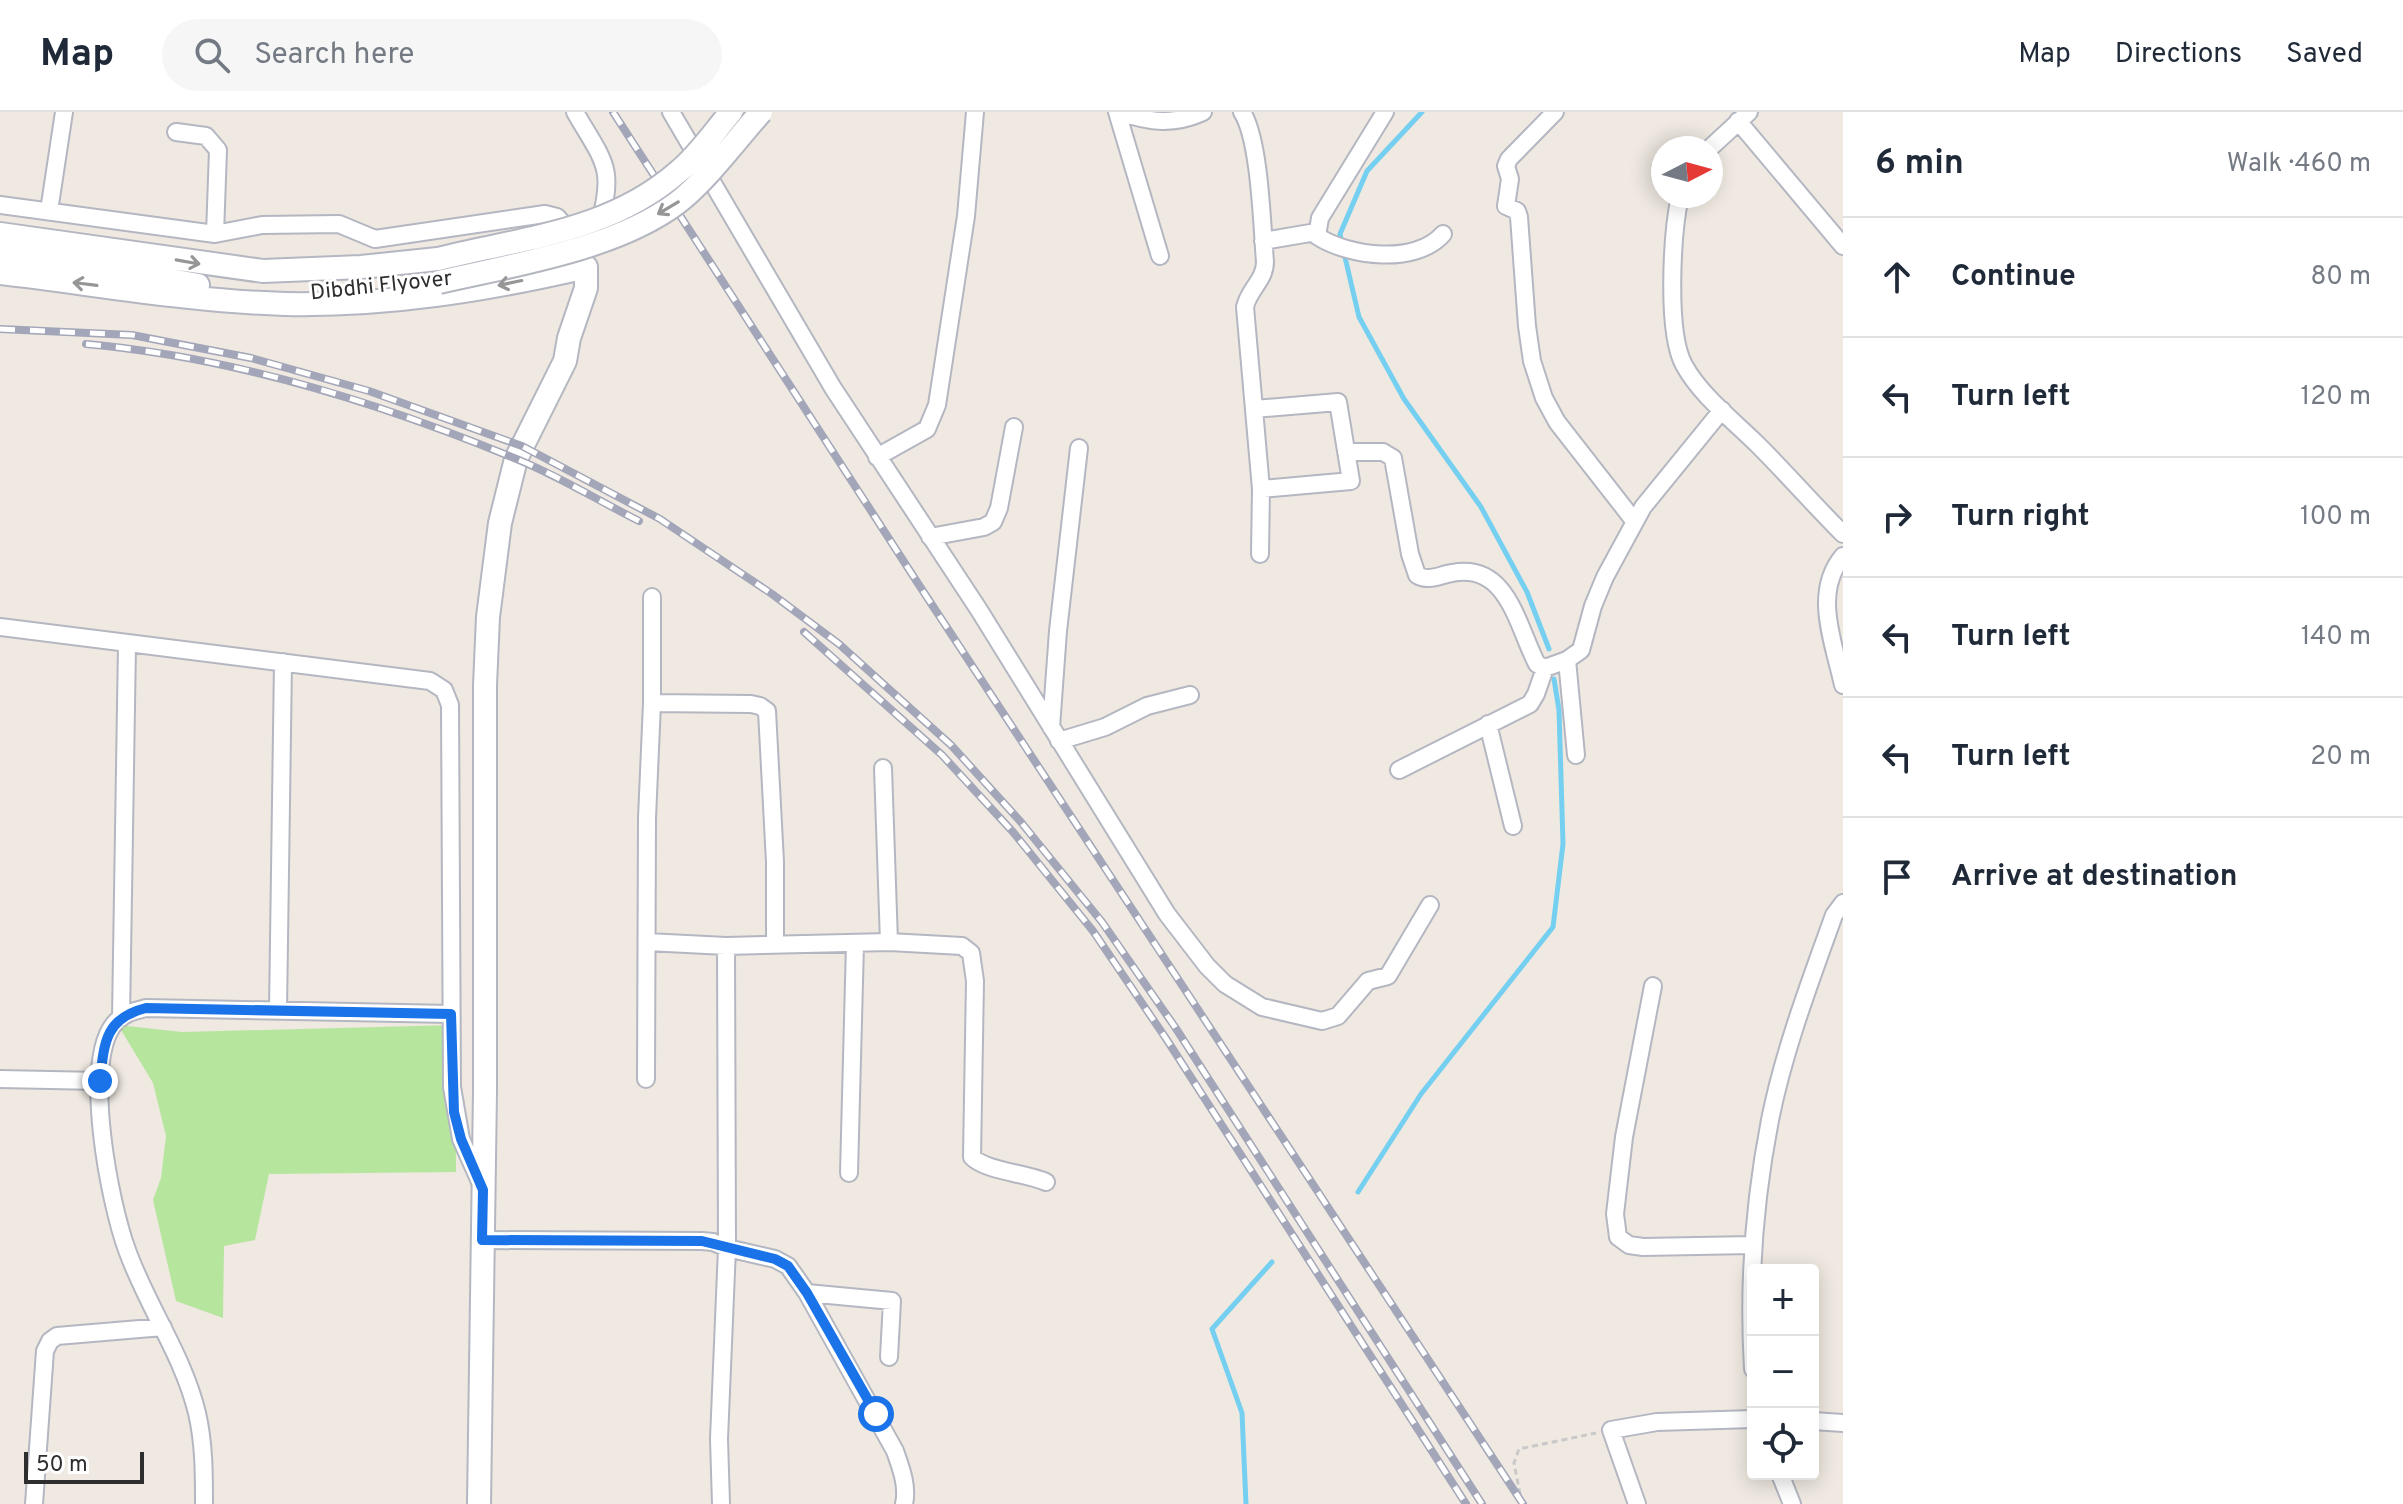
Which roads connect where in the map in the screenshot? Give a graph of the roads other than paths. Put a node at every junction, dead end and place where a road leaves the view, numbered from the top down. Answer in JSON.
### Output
{"nodes":[{"id":1,"x":64,"y":112,"type":"edge"},
{"id":2,"x":575,"y":112,"type":"edge"},
{"id":3,"x":671,"y":112,"type":"edge"},
{"id":4,"x":731,"y":112,"type":"edge"},
{"id":5,"x":761,"y":112,"type":"edge"},
{"id":6,"x":975,"y":112,"type":"edge"},
{"id":7,"x":1119,"y":112,"type":"edge"},
{"id":8,"x":1203,"y":112,"type":"edge"},
{"id":9,"x":1242,"y":112,"type":"edge"},
{"id":10,"x":1385,"y":112,"type":"edge"},
{"id":11,"x":1555,"y":112,"type":"edge"},
{"id":12,"x":1743,"y":117,"type":"edge"},
{"id":13,"x":176,"y":132,"type":"dead end"},
{"id":14,"x":1723,"y":136,"type":"edge"},
{"id":15,"x":0,"y":205,"type":"edge"},
{"id":16,"x":1678,"y":208,"type":"edge"},
{"id":17,"x":49,"y":211,"type":"junction"},
{"id":18,"x":0,"y":234,"type":"edge"},
{"id":19,"x":215,"y":234,"type":"junction"},
{"id":20,"x":1443,"y":234,"type":"dead end"},
{"id":21,"x":1322,"y":237,"type":"junction"},
{"id":22,"x":1263,"y":241,"type":"junction"},
{"id":23,"x":1843,"y":246,"type":"edge"},
{"id":24,"x":0,"y":252,"type":"edge"},
{"id":25,"x":1160,"y":256,"type":"dead end"},
{"id":26,"x":586,"y":267,"type":"junction"},
{"id":27,"x":0,"y":273,"type":"edge"},
{"id":28,"x":1254,"y":409,"type":"junction"},
{"id":29,"x":1722,"y":410,"type":"junction"},
{"id":30,"x":1014,"y":427,"type":"dead end"},
{"id":31,"x":1079,"y":448,"type":"dead end"},
{"id":32,"x":1346,"y":452,"type":"junction"},
{"id":33,"x":877,"y":457,"type":"junction"},
{"id":34,"x":1261,"y":489,"type":"junction"},
{"id":35,"x":1635,"y":522,"type":"junction"},
{"id":36,"x":1843,"y":534,"type":"edge"},
{"id":37,"x":930,"y":537,"type":"junction"},
{"id":38,"x":1260,"y":554,"type":"dead end"},
{"id":39,"x":1843,"y":556,"type":"edge"},
{"id":40,"x":652,"y":597,"type":"dead end"},
{"id":41,"x":0,"y":627,"type":"edge"},
{"id":42,"x":127,"y":644,"type":"junction"},
{"id":43,"x":1567,"y":660,"type":"junction"},
{"id":44,"x":283,"y":662,"type":"junction"},
{"id":45,"x":1545,"y":668,"type":"junction"},
{"id":46,"x":1843,"y":685,"type":"edge"},
{"id":47,"x":1190,"y":695,"type":"dead end"},
{"id":48,"x":652,"y":703,"type":"junction"},
{"id":49,"x":1488,"y":724,"type":"junction"},
{"id":50,"x":1055,"y":734,"type":"junction"},
{"id":51,"x":1576,"y":755,"type":"dead end"},
{"id":52,"x":883,"y":768,"type":"dead end"},
{"id":53,"x":1399,"y":770,"type":"dead end"},
{"id":54,"x":1513,"y":826,"type":"dead end"},
{"id":55,"x":1843,"y":903,"type":"edge"},
{"id":56,"x":1430,"y":905,"type":"dead end"},
{"id":57,"x":647,"y":942,"type":"junction"},
{"id":58,"x":889,"y":942,"type":"junction"},
{"id":59,"x":855,"y":944,"type":"junction"},
{"id":60,"x":775,"y":945,"type":"junction"},
{"id":61,"x":726,"y":946,"type":"junction"},
{"id":62,"x":1653,"y":986,"type":"dead end"},
{"id":63,"x":278,"y":1011,"type":"junction"},
{"id":64,"x":451,"y":1014,"type":"junction"},
{"id":65,"x":121,"y":1018,"type":"junction"},
{"id":66,"x":0,"y":1079,"type":"edge"},
{"id":67,"x":646,"y":1079,"type":"dead end"},
{"id":68,"x":100,"y":1081,"type":"junction"},
{"id":69,"x":849,"y":1173,"type":"dead end"},
{"id":70,"x":1046,"y":1182,"type":"dead end"},
{"id":71,"x":483,"y":1190,"type":"junction"},
{"id":72,"x":482,"y":1240,"type":"junction"},
{"id":73,"x":1752,"y":1245,"type":"junction"},
{"id":74,"x":727,"y":1248,"type":"junction"},
{"id":75,"x":807,"y":1293,"type":"junction"},
{"id":76,"x":163,"y":1327,"type":"junction"},
{"id":77,"x":1753,"y":1336,"type":"edge"},
{"id":78,"x":889,"y":1357,"type":"dead end"},
{"id":79,"x":1747,"y":1419,"type":"edge"},
{"id":80,"x":1819,"y":1421,"type":"edge"},
{"id":81,"x":1843,"y":1423,"type":"edge"},
{"id":82,"x":1782,"y":1480,"type":"edge"},
{"id":83,"x":34,"y":1504,"type":"edge"},
{"id":84,"x":204,"y":1504,"type":"edge"},
{"id":85,"x":479,"y":1504,"type":"edge"},
{"id":86,"x":721,"y":1504,"type":"edge"},
{"id":87,"x":904,"y":1504,"type":"edge"},
{"id":88,"x":1637,"y":1504,"type":"edge"},
{"id":89,"x":1792,"y":1504,"type":"edge"}],
"edges":[{"from":1,"to":17,"type":"street"},
{"from":2,"to":26,"type":"street"},
{"from":3,"to":33,"type":"street"},
{"from":18,"to":4,"type":"street","name":"Dibdhi Flyover","one_way":true,"bridge":true},
{"from":5,"to":24,"type":"street","name":"Dibdhi Flyover","one_way":true,"bridge":true},
{"from":6,"to":33,"type":"street"},
{"from":7,"to":8,"type":"street"},
{"from":7,"to":25,"type":"street"},
{"from":9,"to":22,"type":"street"},
{"from":10,"to":21,"type":"street"},
{"from":11,"to":35,"type":"street"},
{"from":12,"to":14,"type":"street"},
{"from":12,"to":23,"type":"street"},
{"from":13,"to":19,"type":"street"},
{"from":15,"to":17,"type":"street"},
{"from":16,"to":29,"type":"street"},
{"from":17,"to":19,"type":"street"},
{"from":19,"to":26,"type":"street"},
{"from":20,"to":21,"type":"street"},
{"from":21,"to":22,"type":"street"},
{"from":22,"to":28,"type":"street"},
{"from":26,"to":27,"type":"street","one_way":true},
{"from":26,"to":71,"type":"street"},
{"from":28,"to":32,"type":"street"},
{"from":28,"to":34,"type":"street"},
{"from":29,"to":35,"type":"street"},
{"from":29,"to":36,"type":"street"},
{"from":30,"to":37,"type":"street"},
{"from":31,"to":50,"type":"street"},
{"from":32,"to":34,"type":"street"},
{"from":32,"to":45,"type":"street"},
{"from":33,"to":37,"type":"street"},
{"from":34,"to":38,"type":"street"},
{"from":35,"to":43,"type":"street"},
{"from":37,"to":50,"type":"street"},
{"from":39,"to":46,"type":"street"},
{"from":40,"to":48,"type":"street"},
{"from":41,"to":42,"type":"street"},
{"from":42,"to":44,"type":"street"},
{"from":42,"to":65,"type":"street"},
{"from":43,"to":45,"type":"street"},
{"from":43,"to":51,"type":"street"},
{"from":44,"to":63,"type":"street"},
{"from":44,"to":64,"type":"street"},
{"from":45,"to":49,"type":"street"},
{"from":47,"to":50,"type":"street"},
{"from":48,"to":57,"type":"street"},
{"from":48,"to":60,"type":"street"},
{"from":49,"to":53,"type":"street"},
{"from":49,"to":54,"type":"street"},
{"from":50,"to":56,"type":"street"},
{"from":52,"to":58,"type":"street"},
{"from":55,"to":73,"type":"street"},
{"from":57,"to":61,"type":"street"},
{"from":57,"to":67,"type":"street"},
{"from":58,"to":59,"type":"street"},
{"from":58,"to":70,"type":"street"},
{"from":59,"to":60,"type":"street"},
{"from":59,"to":69,"type":"street"},
{"from":60,"to":61,"type":"street"},
{"from":61,"to":74,"type":"street"},
{"from":62,"to":73,"type":"street"},
{"from":63,"to":64,"type":"street"},
{"from":63,"to":65,"type":"street"},
{"from":64,"to":71,"type":"street"},
{"from":65,"to":68,"type":"street"},
{"from":66,"to":68,"type":"street"},
{"from":68,"to":76,"type":"street"},
{"from":71,"to":72,"type":"street"},
{"from":72,"to":74,"type":"street"},
{"from":72,"to":85,"type":"street"},
{"from":73,"to":77,"type":"street"},
{"from":74,"to":75,"type":"street"},
{"from":74,"to":86,"type":"street"},
{"from":75,"to":78,"type":"street"},
{"from":75,"to":87,"type":"street"},
{"from":76,"to":83,"type":"street"},
{"from":76,"to":84,"type":"street"},
{"from":79,"to":88,"type":"street"},
{"from":80,"to":81,"type":"street"},
{"from":82,"to":89,"type":"street"}]}
